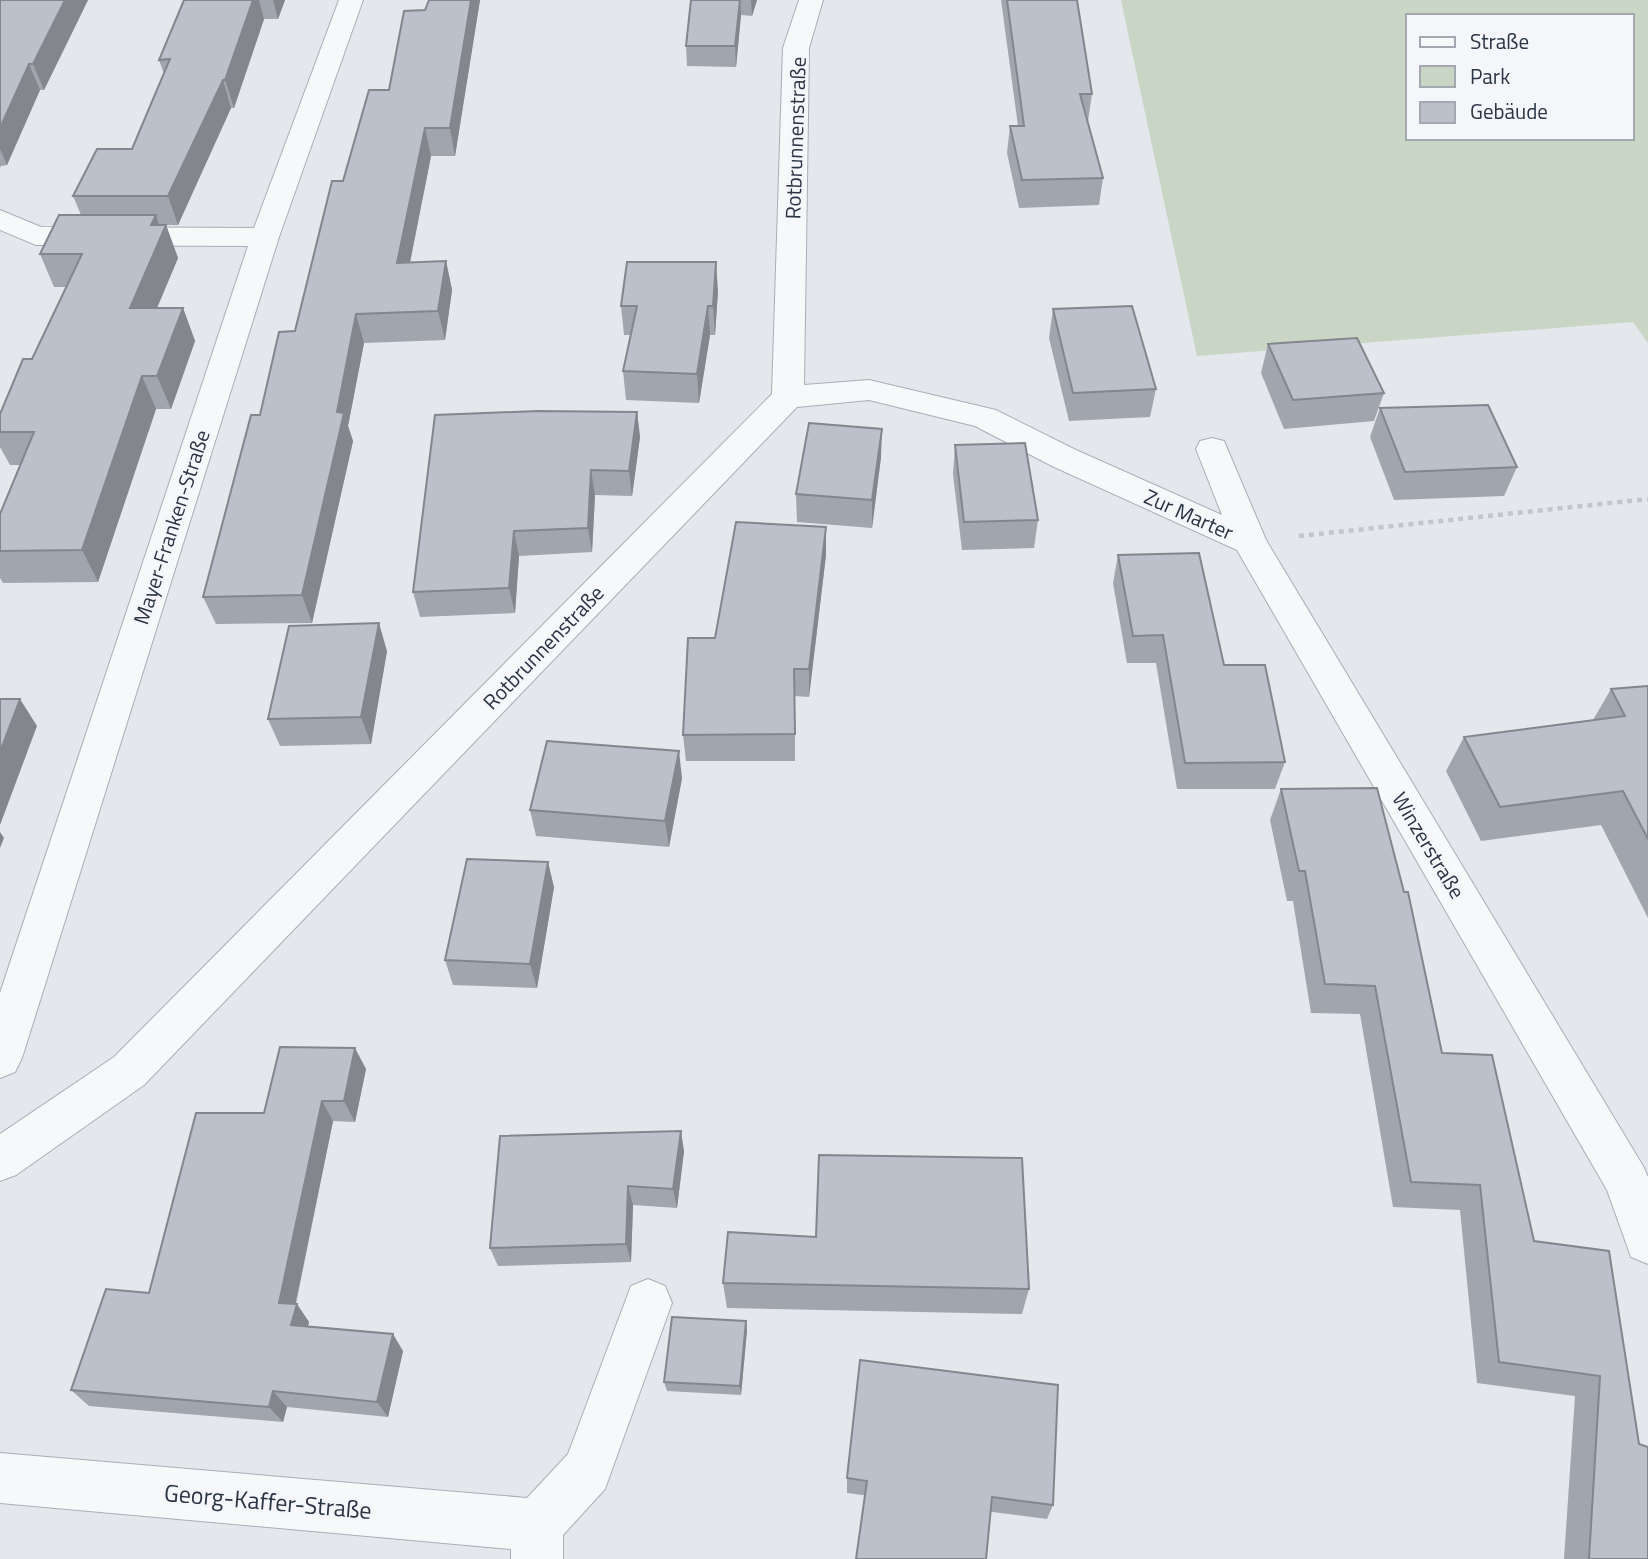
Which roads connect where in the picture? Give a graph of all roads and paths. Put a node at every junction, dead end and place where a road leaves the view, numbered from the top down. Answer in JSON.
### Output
{"nodes":[{"id":1,"x":351,"y":0,"type":"edge"},
{"id":2,"x":811,"y":0,"type":"edge"},
{"id":3,"x":0,"y":219,"type":"edge"},
{"id":4,"x":265,"y":237,"type":"junction"},
{"id":5,"x":788,"y":397,"type":"junction"},
{"id":6,"x":1212,"y":449,"type":"dead end"},
{"id":7,"x":1648,"y":499,"type":"edge"},
{"id":8,"x":1249,"y":541,"type":"junction"},
{"id":9,"x":0,"y":1058,"type":"edge"},
{"id":10,"x":0,"y":1160,"type":"edge"},
{"id":11,"x":1648,"y":1241,"type":"edge"},
{"id":12,"x":648,"y":1303,"type":"dead end"},
{"id":13,"x":0,"y":1478,"type":"edge"},
{"id":14,"x":537,"y":1542,"type":"edge"}],
"edges":[{"from":1,"to":4,"type":"street","name":"Mayer-Franken-Straße"},
{"from":2,"to":5,"type":"street","name":"Rotbrunnenstraße"},
{"from":3,"to":4,"type":"street"},
{"from":4,"to":9,"type":"street","name":"Mayer-Franken-Straße"},
{"from":5,"to":8,"type":"street","name":"Zur Marter"},
{"from":5,"to":10,"type":"street","name":"Rotbrunnenstraße"},
{"from":6,"to":8,"type":"street","name":"Winzerstraße"},
{"from":7,"to":8,"type":"path","name":"Zur Marter"},
{"from":8,"to":11,"type":"street","name":"Winzerstraße"},
{"from":12,"to":14,"type":"street","name":"Georg-Kaffer-Straße"},
{"from":13,"to":14,"type":"street","name":"Georg-Kaffer-Straße"}]}
